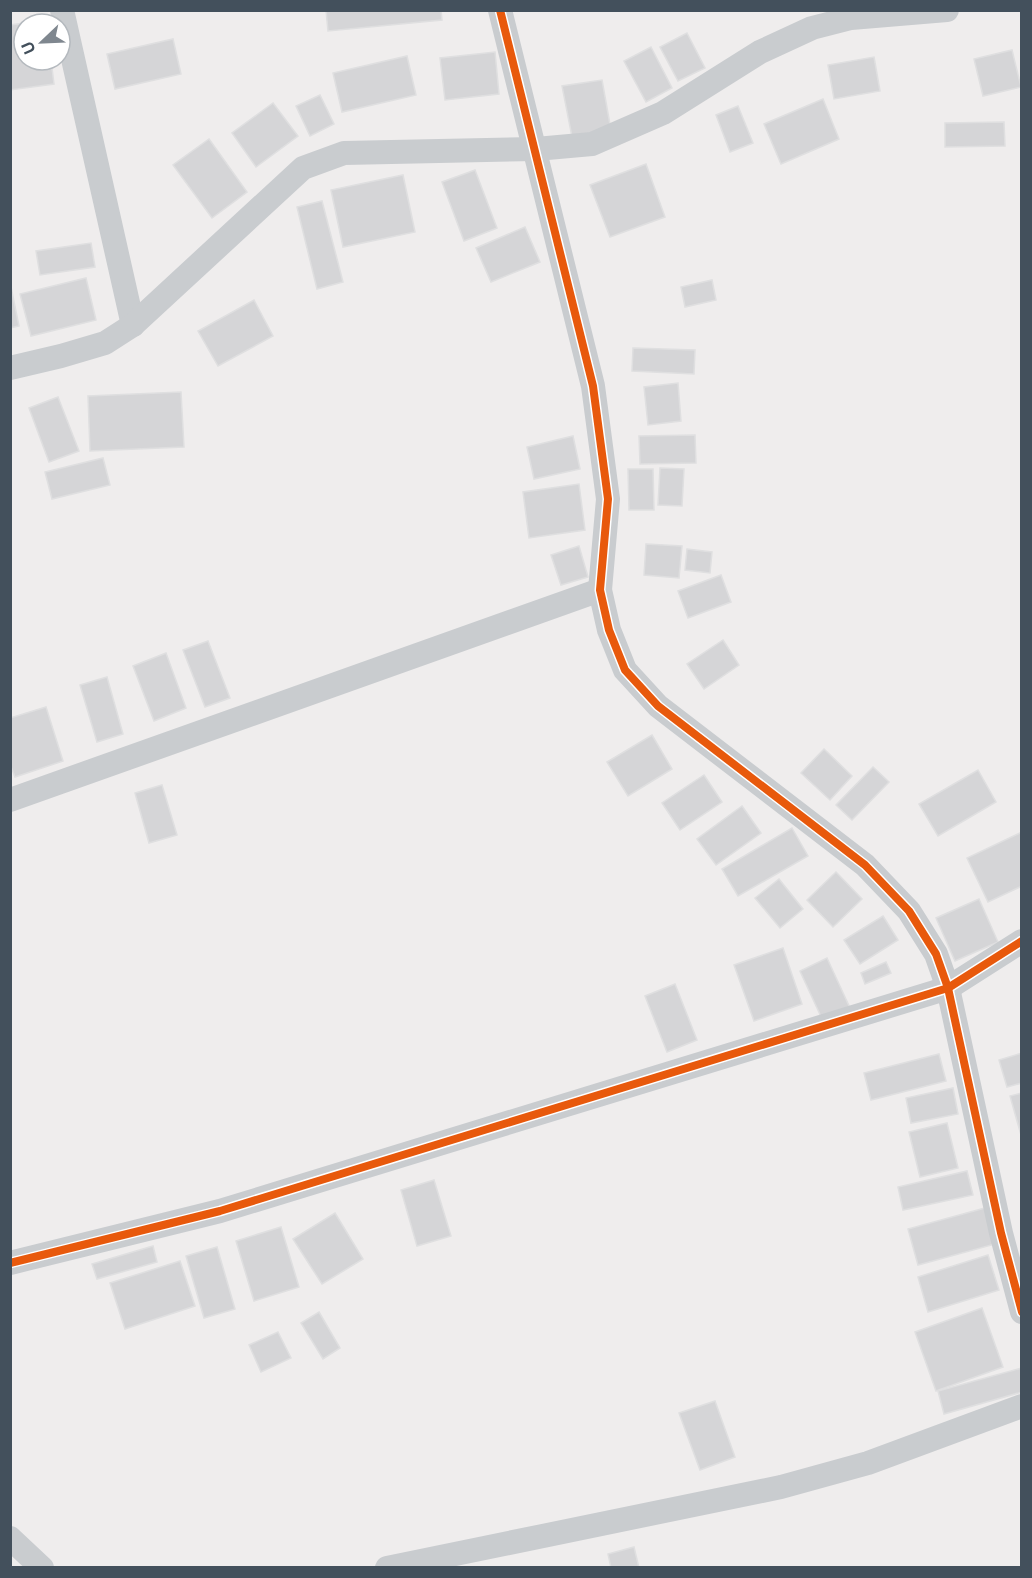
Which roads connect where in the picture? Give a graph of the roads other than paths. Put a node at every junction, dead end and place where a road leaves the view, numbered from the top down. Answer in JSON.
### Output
{"nodes":[{"id":1,"x":62,"y":10,"type":"edge"},
{"id":2,"x":500,"y":10,"type":"edge"},
{"id":3,"x":946,"y":10,"type":"edge"},
{"id":4,"x":900,"y":12,"type":"edge"},
{"id":5,"x":536,"y":149,"type":"junction"},
{"id":6,"x":133,"y":325,"type":"junction"},
{"id":7,"x":10,"y":368,"type":"edge"},
{"id":8,"x":600,"y":590,"type":"junction"},
{"id":9,"x":10,"y":800,"type":"edge"},
{"id":10,"x":1022,"y":941,"type":"edge"},
{"id":11,"x":948,"y":988,"type":"junction"},
{"id":12,"x":10,"y":1263,"type":"edge"},
{"id":13,"x":1022,"y":1312,"type":"edge"},
{"id":14,"x":1022,"y":1406,"type":"edge"},
{"id":15,"x":10,"y":1538,"type":"edge"},
{"id":16,"x":42,"y":1568,"type":"edge"},
{"id":17,"x":387,"y":1568,"type":"edge"}],
"edges":[{"from":1,"to":6,"type":"street"},
{"from":2,"to":5,"type":"street"},
{"from":3,"to":4,"type":"street"},
{"from":4,"to":5,"type":"street"},
{"from":5,"to":6,"type":"street"},
{"from":5,"to":8,"type":"street"},
{"from":6,"to":7,"type":"street"},
{"from":8,"to":9,"type":"street"},
{"from":8,"to":11,"type":"street"},
{"from":10,"to":11,"type":"street"},
{"from":11,"to":12,"type":"street"},
{"from":11,"to":13,"type":"street"},
{"from":14,"to":17,"type":"street"},
{"from":15,"to":16,"type":"street"}]}
